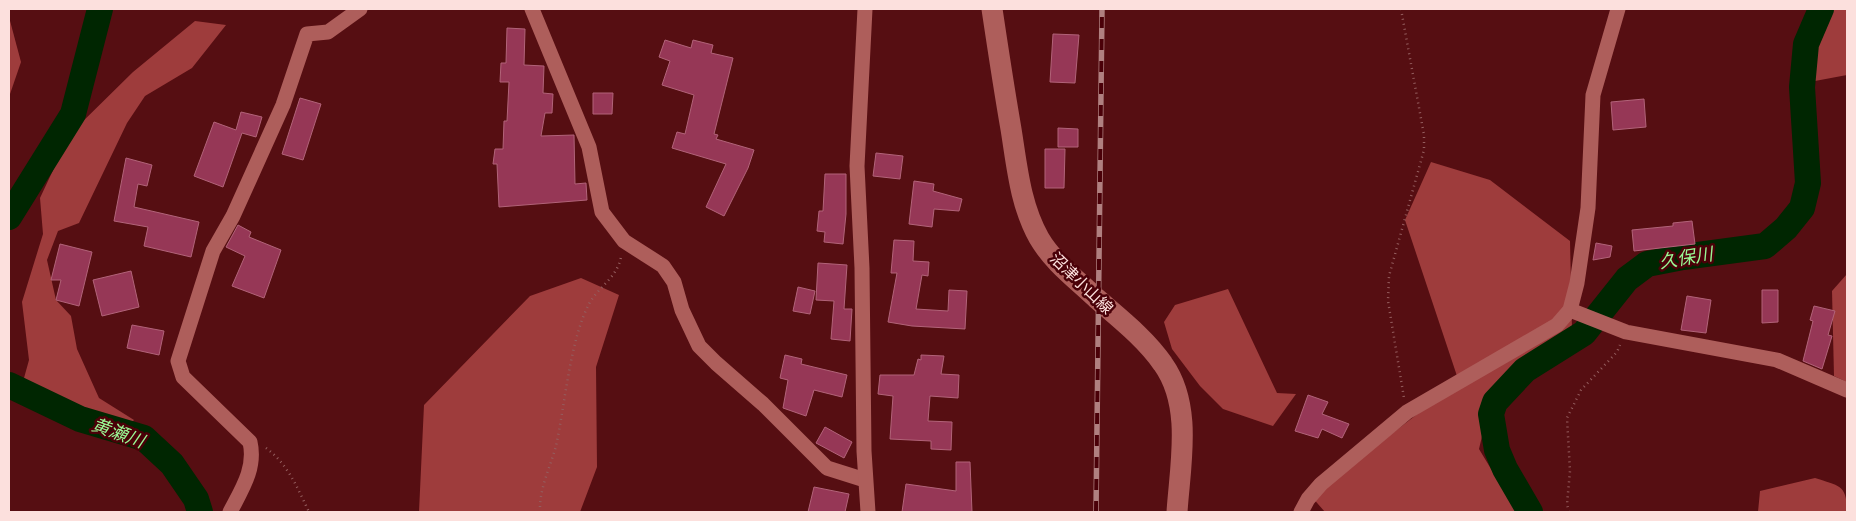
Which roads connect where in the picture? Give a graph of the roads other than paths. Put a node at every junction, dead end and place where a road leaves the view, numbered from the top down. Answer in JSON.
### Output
{"nodes":[{"id":1,"x":360,"y":9,"type":"edge"},
{"id":2,"x":532,"y":9,"type":"edge"},
{"id":3,"x":865,"y":9,"type":"edge"},
{"id":4,"x":992,"y":9,"type":"edge"},
{"id":5,"x":1618,"y":9,"type":"edge"},
{"id":6,"x":1572,"y":311,"type":"junction"},
{"id":7,"x":1847,"y":390,"type":"edge"},
{"id":8,"x":865,"y":480,"type":"junction"},
{"id":9,"x":230,"y":512,"type":"edge"},
{"id":10,"x":868,"y":512,"type":"edge"},
{"id":11,"x":1177,"y":512,"type":"edge"},
{"id":12,"x":1301,"y":512,"type":"edge"}],
"edges":[{"from":1,"to":9,"type":"street"},
{"from":2,"to":8,"type":"street"},
{"from":3,"to":8,"type":"street"},
{"from":4,"to":11,"type":"main road","name":"沼津小山線"},
{"from":5,"to":6,"type":"street"},
{"from":6,"to":7,"type":"street"},
{"from":6,"to":12,"type":"street"},
{"from":8,"to":10,"type":"street"}]}
